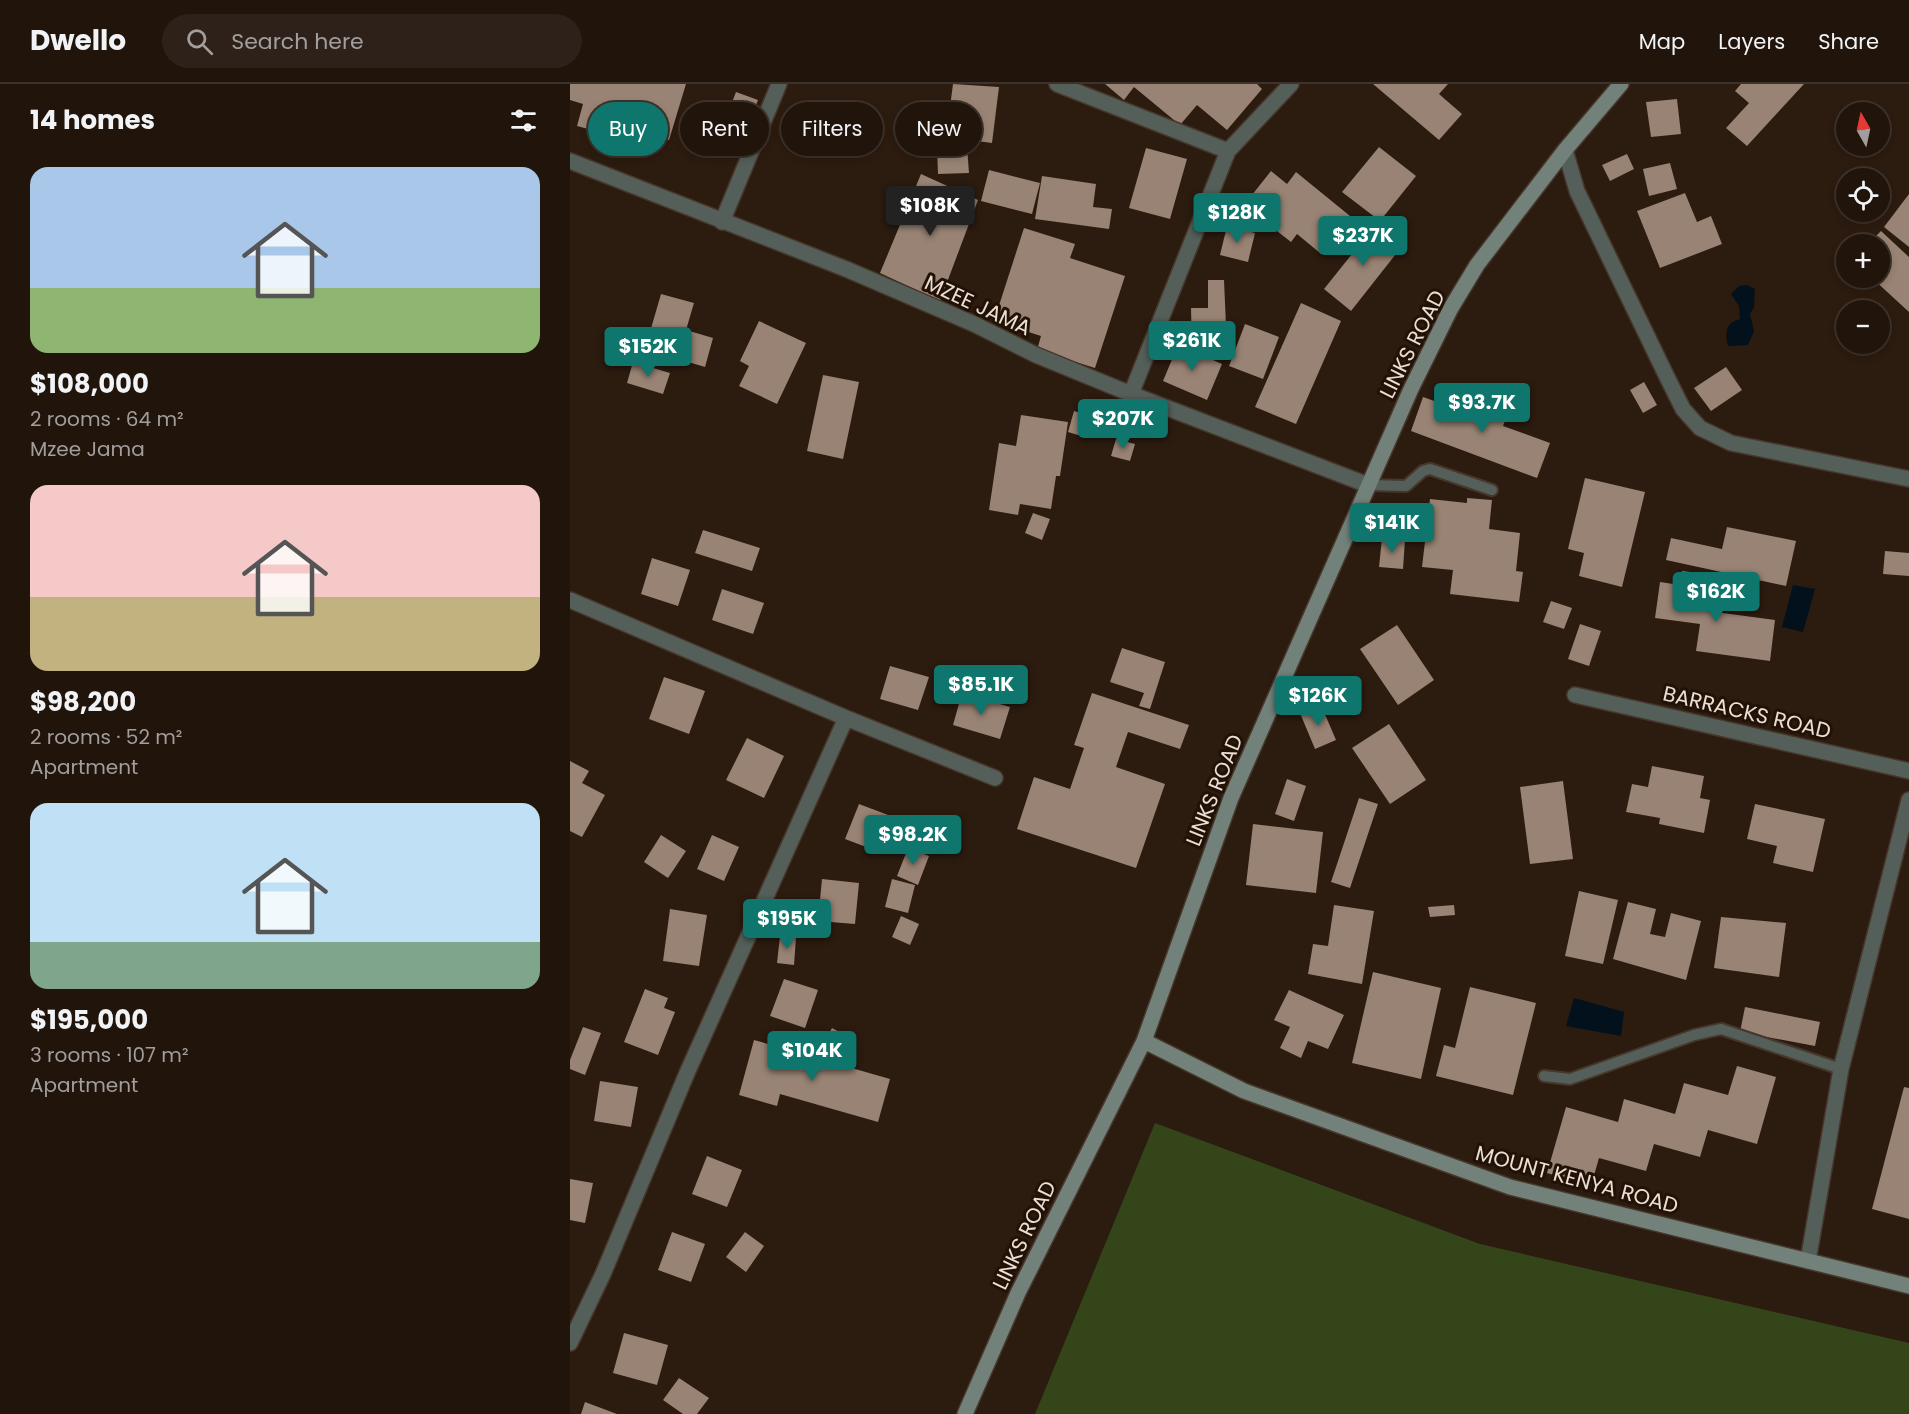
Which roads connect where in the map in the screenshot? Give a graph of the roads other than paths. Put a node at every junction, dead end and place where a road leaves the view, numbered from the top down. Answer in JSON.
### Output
{"nodes":[{"id":1,"x":779,"y":84,"type":"edge"},
{"id":2,"x":1057,"y":84,"type":"edge"},
{"id":3,"x":1291,"y":84,"type":"edge"},
{"id":4,"x":1621,"y":84,"type":"edge"},
{"id":5,"x":1565,"y":150,"type":"junction"},
{"id":6,"x":1228,"y":151,"type":"junction"},
{"id":7,"x":570,"y":161,"type":"edge"},
{"id":8,"x":722,"y":222,"type":"junction"},
{"id":9,"x":1131,"y":394,"type":"junction"},
{"id":10,"x":1909,"y":480,"type":"edge"},
{"id":11,"x":1368,"y":485,"type":"junction"},
{"id":12,"x":1492,"y":489,"type":"dead end"},
{"id":13,"x":570,"y":600,"type":"edge"},
{"id":14,"x":1575,"y":695,"type":"dead end"},
{"id":15,"x":846,"y":718,"type":"junction"},
{"id":16,"x":1909,"y":771,"type":"edge"},
{"id":17,"x":995,"y":778,"type":"dead end"},
{"id":18,"x":1909,"y":800,"type":"edge"},
{"id":19,"x":1143,"y":1041,"type":"junction"},
{"id":20,"x":1841,"y":1070,"type":"junction"},
{"id":21,"x":1544,"y":1076,"type":"dead end"},
{"id":22,"x":1808,"y":1261,"type":"junction"},
{"id":23,"x":1909,"y":1286,"type":"edge"},
{"id":24,"x":570,"y":1343,"type":"edge"},
{"id":25,"x":965,"y":1414,"type":"edge"}],
"edges":[{"from":1,"to":8,"type":"street"},
{"from":2,"to":6,"type":"street"},
{"from":3,"to":6,"type":"street"},
{"from":4,"to":5,"type":"main road","name":"LINKS ROAD"},
{"from":5,"to":10,"type":"street"},
{"from":5,"to":11,"type":"main road","name":"LINKS ROAD"},
{"from":6,"to":9,"type":"street"},
{"from":7,"to":8,"type":"street","name":"MZEE JAMA"},
{"from":8,"to":9,"type":"street","name":"MZEE JAMA"},
{"from":9,"to":11,"type":"street","name":"MZEE JAMA"},
{"from":11,"to":12,"type":"lane"},
{"from":11,"to":19,"type":"main road","name":"LINKS ROAD"},
{"from":13,"to":15,"type":"street"},
{"from":14,"to":16,"type":"street","name":"BARRACKS ROAD"},
{"from":15,"to":17,"type":"street"},
{"from":15,"to":24,"type":"street"},
{"from":18,"to":20,"type":"street"},
{"from":19,"to":22,"type":"main road","name":"MOUNT KENYA ROAD"},
{"from":19,"to":25,"type":"main road","name":"LINKS ROAD"},
{"from":20,"to":21,"type":"lane"},
{"from":20,"to":22,"type":"street"},
{"from":22,"to":23,"type":"main road","name":"MOUNT KENYA ROAD"}]}
